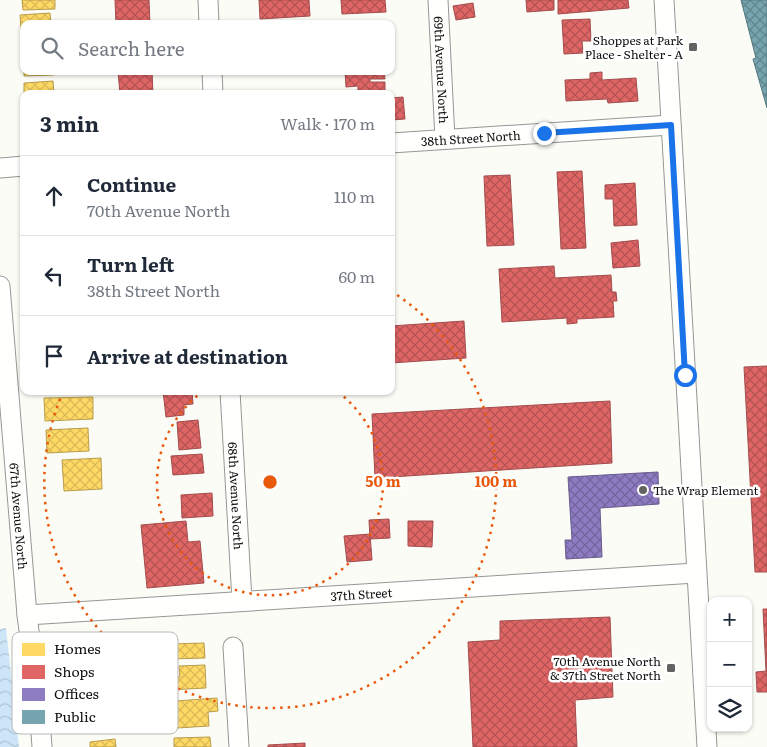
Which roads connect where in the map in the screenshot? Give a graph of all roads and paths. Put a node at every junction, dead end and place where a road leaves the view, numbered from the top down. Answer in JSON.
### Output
{"nodes":[{"id":1,"x":208,"y":0,"type":"edge"},
{"id":2,"x":438,"y":0,"type":"edge"},
{"id":3,"x":664,"y":0,"type":"edge"},
{"id":4,"x":209,"y":20,"type":"edge"},
{"id":5,"x":212,"y":75,"type":"edge"},
{"id":6,"x":213,"y":90,"type":"edge"},
{"id":7,"x":671,"y":125,"type":"junction"},
{"id":8,"x":445,"y":139,"type":"junction"},
{"id":9,"x":395,"y":143,"type":"edge"},
{"id":10,"x":20,"y":166,"type":"edge"},
{"id":11,"x":0,"y":168,"type":"edge"},
{"id":12,"x":0,"y":286,"type":"edge"},
{"id":13,"x":230,"y":395,"type":"edge"},
{"id":14,"x":696,"y":573,"type":"junction"},
{"id":15,"x":242,"y":601,"type":"junction"},
{"id":16,"x":27,"y":615,"type":"junction"},
{"id":17,"x":29,"y":632,"type":"edge"},
{"id":18,"x":233,"y":647,"type":"dead end"},
{"id":19,"x":41,"y":734,"type":"edge"},
{"id":20,"x":42,"y":747,"type":"edge"},
{"id":21,"x":239,"y":747,"type":"edge"},
{"id":22,"x":707,"y":747,"type":"edge"}],
"edges":[{"from":1,"to":4,"type":"street"},
{"from":2,"to":8,"type":"street","name":"69th Avenue North"},
{"from":3,"to":7,"type":"street"},
{"from":5,"to":6,"type":"street"},
{"from":7,"to":8,"type":"street","name":"38th Street North"},
{"from":7,"to":14,"type":"street"},
{"from":8,"to":9,"type":"street","name":"38th Street North"},
{"from":10,"to":11,"type":"street"},
{"from":12,"to":16,"type":"street","name":"67th Avenue North"},
{"from":13,"to":15,"type":"street","name":"68th Avenue North"},
{"from":14,"to":15,"type":"street","name":"37th Street"},
{"from":14,"to":22,"type":"street"},
{"from":15,"to":16,"type":"street","name":"37th Street"},
{"from":16,"to":17,"type":"street","name":"67th Avenue North"},
{"from":18,"to":21,"type":"street"},
{"from":19,"to":20,"type":"street","name":"67th Avenue North"}]}
